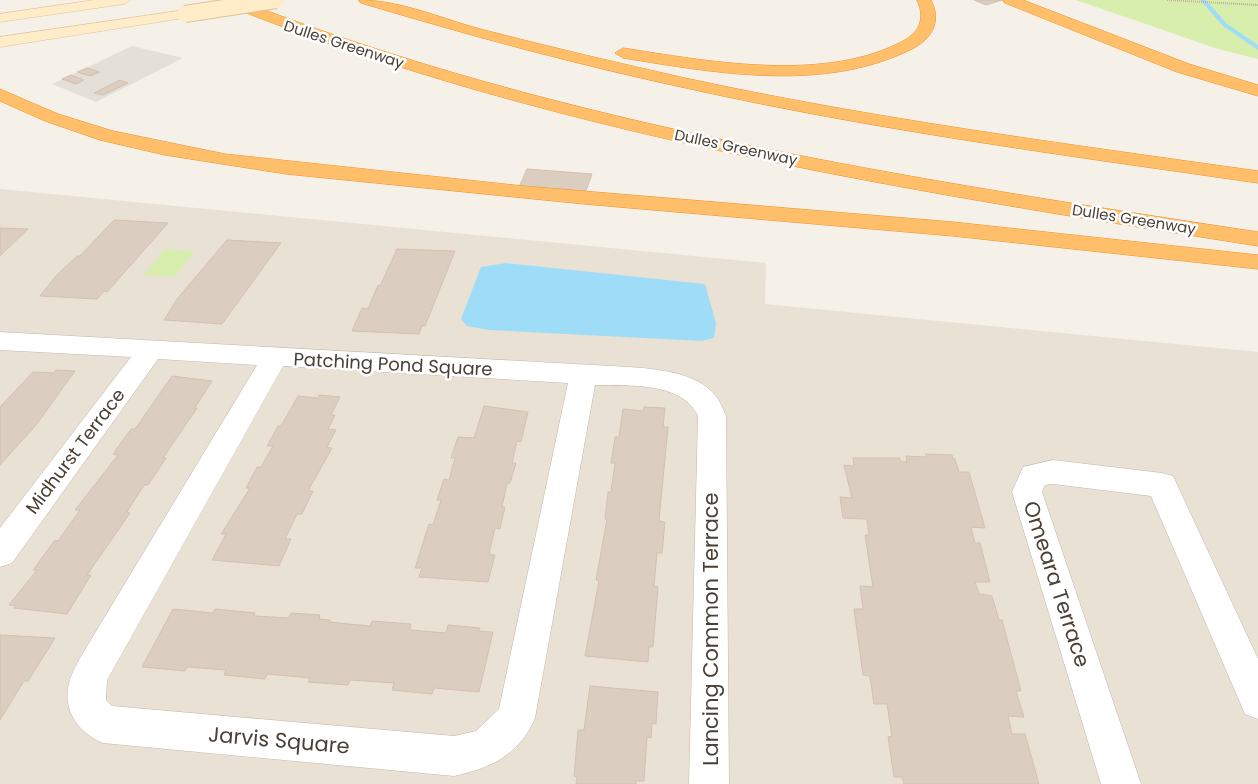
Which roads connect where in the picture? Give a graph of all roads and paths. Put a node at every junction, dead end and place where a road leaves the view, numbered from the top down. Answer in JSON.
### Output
{"nodes":[{"id":1,"x":226,"y":0,"type":"edge"},
{"id":2,"x":276,"y":0,"type":"edge"},
{"id":3,"x":366,"y":0,"type":"edge"},
{"id":4,"x":924,"y":0,"type":"edge"},
{"id":5,"x":1010,"y":0,"type":"edge"},
{"id":6,"x":1167,"y":0,"type":"edge"},
{"id":7,"x":1173,"y":0,"type":"edge"},
{"id":8,"x":131,"y":3,"type":"edge"},
{"id":9,"x":1258,"y":5,"type":"edge"},
{"id":10,"x":0,"y":18,"type":"edge"},
{"id":11,"x":0,"y":27,"type":"edge"},
{"id":12,"x":0,"y":42,"type":"edge"},
{"id":13,"x":1258,"y":91,"type":"edge"},
{"id":14,"x":0,"y":94,"type":"edge"},
{"id":15,"x":1258,"y":177,"type":"edge"},
{"id":16,"x":1258,"y":239,"type":"edge"},
{"id":17,"x":1258,"y":262,"type":"edge"},
{"id":18,"x":6,"y":347,"type":"edge"},
{"id":19,"x":151,"y":349,"type":"junction"},
{"id":20,"x":276,"y":357,"type":"junction"},
{"id":21,"x":583,"y":375,"type":"junction"},
{"id":22,"x":711,"y":474,"type":"joint"},
{"id":23,"x":0,"y":553,"type":"edge"},
{"id":24,"x":1258,"y":701,"type":"edge"},
{"id":25,"x":709,"y":784,"type":"edge"},
{"id":26,"x":1122,"y":784,"type":"edge"}],
"edges":[{"from":1,"to":16,"type":"highway","name":"Dulles Greenway"},
{"from":2,"to":12,"type":"main road","bridge":true},
{"from":3,"to":4,"type":"highway"},
{"from":3,"to":15,"type":"highway"},
{"from":5,"to":13,"type":"highway"},
{"from":6,"to":7,"type":"path"},
{"from":7,"to":9,"type":"path"},
{"from":8,"to":10,"type":"main road"},
{"from":8,"to":11,"type":"main road"},
{"from":14,"to":17,"type":"highway"},
{"from":18,"to":19,"type":"street","name":"Patching Pond Square"},
{"from":19,"to":20,"type":"street","name":"Patching Pond Square"},
{"from":19,"to":23,"type":"street","name":"Midhurst Terrace"},
{"from":20,"to":21,"type":"street","name":"Patching Pond Square"},
{"from":20,"to":21,"type":"street","name":"Jarvis Square"},
{"from":21,"to":22,"type":"street","name":"Patching Pond Square"},
{"from":22,"to":25,"type":"street","name":"Lancing Common Terrace"},
{"from":24,"to":26,"type":"street","name":"Omeara Terrace"}]}
